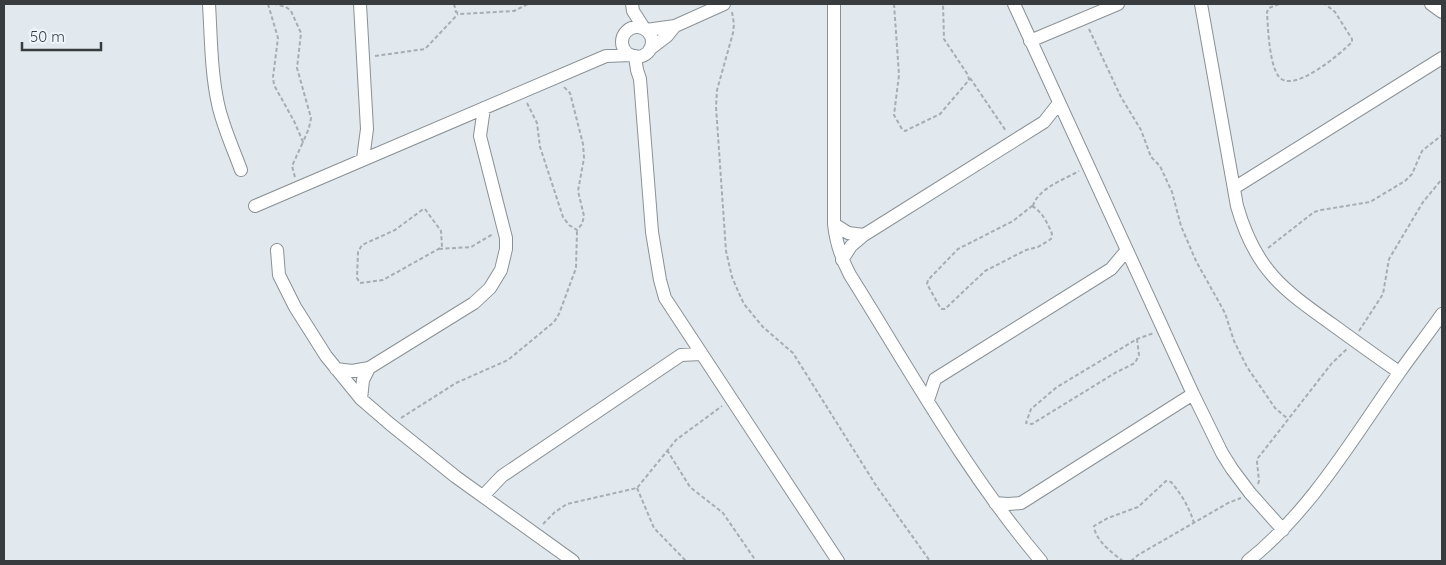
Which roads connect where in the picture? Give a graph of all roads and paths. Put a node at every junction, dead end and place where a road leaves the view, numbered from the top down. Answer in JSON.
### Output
{"nodes":[{"id":1,"x":209,"y":4,"type":"edge"},
{"id":2,"x":268,"y":4,"type":"edge"},
{"id":3,"x":275,"y":4,"type":"edge"},
{"id":4,"x":360,"y":4,"type":"edge"},
{"id":5,"x":454,"y":4,"type":"edge"},
{"id":6,"x":528,"y":4,"type":"edge"},
{"id":7,"x":834,"y":4,"type":"edge"},
{"id":8,"x":894,"y":4,"type":"edge"},
{"id":9,"x":942,"y":4,"type":"edge"},
{"id":10,"x":1014,"y":4,"type":"edge"},
{"id":11,"x":1118,"y":4,"type":"edge"},
{"id":12,"x":1201,"y":4,"type":"edge"},
{"id":13,"x":1279,"y":4,"type":"edge"},
{"id":14,"x":1326,"y":4,"type":"edge"},
{"id":15,"x":1431,"y":4,"type":"edge"},
{"id":16,"x":728,"y":6,"type":"edge"},
{"id":17,"x":633,"y":7,"type":"edge"},
{"id":18,"x":1442,"y":12,"type":"edge"},
{"id":19,"x":458,"y":14,"type":"junction"},
{"id":20,"x":1083,"y":18,"type":"junction"},
{"id":21,"x":675,"y":26,"type":"junction"},
{"id":22,"x":645,"y":29,"type":"junction"},
{"id":23,"x":626,"y":33,"type":"junction"},
{"id":24,"x":1030,"y":40,"type":"junction"},
{"id":25,"x":649,"y":50,"type":"junction"},
{"id":26,"x":606,"y":56,"type":"junction"},
{"id":27,"x":633,"y":56,"type":"junction"},
{"id":28,"x":363,"y":57,"type":"junction"},
{"id":29,"x":1442,"y":58,"type":"edge"},
{"id":30,"x":555,"y":77,"type":"junction"},
{"id":31,"x":970,"y":78,"type":"junction"},
{"id":32,"x":640,"y":79,"type":"junction"},
{"id":33,"x":522,"y":92,"type":"junction"},
{"id":34,"x":1059,"y":103,"type":"junction"},
{"id":35,"x":484,"y":108,"type":"junction"},
{"id":36,"x":458,"y":119,"type":"junction"},
{"id":37,"x":1044,"y":122,"type":"junction"},
{"id":38,"x":1068,"y":123,"type":"junction"},
{"id":39,"x":367,"y":129,"type":"junction"},
{"id":40,"x":1442,"y":135,"type":"edge"},
{"id":41,"x":480,"y":136,"type":"junction"},
{"id":42,"x":1013,"y":141,"type":"junction"},
{"id":43,"x":303,"y":142,"type":"junction"},
{"id":44,"x":386,"y":150,"type":"junction"},
{"id":45,"x":363,"y":159,"type":"junction"},
{"id":46,"x":1088,"y":166,"type":"junction"},
{"id":47,"x":242,"y":170,"type":"dead end"},
{"id":48,"x":1442,"y":179,"type":"edge"},
{"id":49,"x":299,"y":187,"type":"junction"},
{"id":50,"x":1234,"y":188,"type":"junction"},
{"id":51,"x":255,"y":206,"type":"dead end"},
{"id":52,"x":1033,"y":206,"type":"junction"},
{"id":53,"x":834,"y":224,"type":"junction"},
{"id":54,"x":504,"y":228,"type":"junction"},
{"id":55,"x":577,"y":230,"type":"junction"},
{"id":56,"x":864,"y":235,"type":"junction"},
{"id":57,"x":439,"y":249,"type":"junction"},
{"id":58,"x":277,"y":250,"type":"dead end"},
{"id":59,"x":1128,"y":250,"type":"junction"},
{"id":60,"x":1258,"y":256,"type":"junction"},
{"id":61,"x":842,"y":260,"type":"junction"},
{"id":62,"x":1135,"y":268,"type":"junction"},
{"id":63,"x":1111,"y":269,"type":"junction"},
{"id":64,"x":1442,"y":314,"type":"edge"},
{"id":65,"x":1164,"y":330,"type":"junction"},
{"id":66,"x":688,"y":335,"type":"junction"},
{"id":67,"x":1137,"y":339,"type":"junction"},
{"id":68,"x":1358,"y":343,"type":"junction"},
{"id":69,"x":701,"y":354,"type":"junction"},
{"id":70,"x":681,"y":355,"type":"junction"},
{"id":71,"x":369,"y":368,"type":"junction"},
{"id":72,"x":336,"y":369,"type":"junction"},
{"id":73,"x":1399,"y":372,"type":"junction"},
{"id":74,"x":935,"y":379,"type":"junction"},
{"id":75,"x":915,"y":380,"type":"junction"},
{"id":76,"x":1193,"y":394,"type":"junction"},
{"id":77,"x":362,"y":399,"type":"junction"},
{"id":78,"x":732,"y":400,"type":"junction"},
{"id":79,"x":928,"y":400,"type":"junction"},
{"id":80,"x":1288,"y":420,"type":"junction"},
{"id":81,"x":390,"y":424,"type":"junction"},
{"id":82,"x":667,"y":450,"type":"junction"},
{"id":83,"x":637,"y":488,"type":"junction"},
{"id":84,"x":1247,"y":489,"type":"junction"},
{"id":85,"x":483,"y":496,"type":"junction"},
{"id":86,"x":995,"y":503,"type":"junction"},
{"id":87,"x":1020,"y":503,"type":"junction"},
{"id":88,"x":1194,"y":523,"type":"junction"},
{"id":89,"x":1015,"y":530,"type":"junction"},
{"id":90,"x":1282,"y":530,"type":"junction"},
{"id":91,"x":535,"y":534,"type":"junction"},
{"id":92,"x":573,"y":561,"type":"edge"},
{"id":93,"x":686,"y":561,"type":"edge"},
{"id":94,"x":756,"y":561,"type":"edge"},
{"id":95,"x":838,"y":561,"type":"edge"},
{"id":96,"x":930,"y":561,"type":"edge"},
{"id":97,"x":1041,"y":561,"type":"edge"},
{"id":98,"x":1123,"y":561,"type":"edge"},
{"id":99,"x":1131,"y":561,"type":"edge"},
{"id":100,"x":1248,"y":561,"type":"edge"}],
"edges":[{"from":1,"to":47,"type":"street"},
{"from":2,"to":43,"type":"path"},
{"from":3,"to":43,"type":"path"},
{"from":4,"to":28,"type":"street"},
{"from":5,"to":19,"type":"path"},
{"from":6,"to":19,"type":"path"},
{"from":7,"to":53,"type":"street"},
{"from":8,"to":31,"type":"path"},
{"from":9,"to":31,"type":"path"},
{"from":10,"to":24,"type":"street"},
{"from":11,"to":20,"type":"street"},
{"from":12,"to":50,"type":"street"},
{"from":13,"to":14,"type":"path"},
{"from":15,"to":18,"type":"street"},
{"from":16,"to":21,"type":"street"},
{"from":16,"to":96,"type":"path"},
{"from":17,"to":22,"type":"street"},
{"from":17,"to":23,"type":"street"},
{"from":19,"to":28,"type":"path"},
{"from":20,"to":24,"type":"street"},
{"from":20,"to":80,"type":"path"},
{"from":21,"to":22,"type":"street"},
{"from":21,"to":25,"type":"street"},
{"from":22,"to":23,"type":"street"},
{"from":22,"to":25,"type":"street"},
{"from":23,"to":26,"type":"street"},
{"from":23,"to":27,"type":"street"},
{"from":24,"to":34,"type":"street"},
{"from":25,"to":27,"type":"street"},
{"from":25,"to":32,"type":"street"},
{"from":26,"to":27,"type":"street"},
{"from":26,"to":30,"type":"street"},
{"from":27,"to":32,"type":"street"},
{"from":28,"to":39,"type":"street"},
{"from":29,"to":50,"type":"street"},
{"from":30,"to":33,"type":"street"},
{"from":30,"to":55,"type":"path"},
{"from":31,"to":42,"type":"path"},
{"from":32,"to":66,"type":"street"},
{"from":33,"to":35,"type":"street"},
{"from":33,"to":55,"type":"path"},
{"from":34,"to":37,"type":"street"},
{"from":34,"to":38,"type":"street"},
{"from":35,"to":36,"type":"street"},
{"from":35,"to":41,"type":"street"},
{"from":36,"to":41,"type":"street"},
{"from":36,"to":44,"type":"street"},
{"from":37,"to":38,"type":"street"},
{"from":37,"to":42,"type":"street"},
{"from":38,"to":46,"type":"street"},
{"from":39,"to":44,"type":"street"},
{"from":39,"to":45,"type":"street"},
{"from":40,"to":60,"type":"path"},
{"from":41,"to":54,"type":"street"},
{"from":42,"to":56,"type":"street"},
{"from":43,"to":49,"type":"path"},
{"from":44,"to":45,"type":"street"},
{"from":45,"to":49,"type":"street"},
{"from":46,"to":52,"type":"path"},
{"from":46,"to":59,"type":"street"},
{"from":48,"to":68,"type":"path"},
{"from":49,"to":51,"type":"street"},
{"from":50,"to":60,"type":"street"},
{"from":52,"to":52,"type":"path"},
{"from":53,"to":56,"type":"street"},
{"from":53,"to":61,"type":"street"},
{"from":54,"to":57,"type":"path"},
{"from":54,"to":71,"type":"street"},
{"from":55,"to":81,"type":"path"},
{"from":56,"to":61,"type":"street"},
{"from":57,"to":57,"type":"path"},
{"from":58,"to":72,"type":"street"},
{"from":59,"to":62,"type":"street"},
{"from":59,"to":63,"type":"street"},
{"from":60,"to":68,"type":"street"},
{"from":61,"to":75,"type":"street"},
{"from":62,"to":63,"type":"street"},
{"from":62,"to":65,"type":"street"},
{"from":63,"to":74,"type":"street"},
{"from":64,"to":73,"type":"street"},
{"from":65,"to":67,"type":"path"},
{"from":65,"to":76,"type":"street"},
{"from":66,"to":69,"type":"street"},
{"from":66,"to":70,"type":"street"},
{"from":67,"to":67,"type":"path"},
{"from":68,"to":73,"type":"street"},
{"from":68,"to":80,"type":"path"},
{"from":69,"to":70,"type":"street"},
{"from":69,"to":78,"type":"street"},
{"from":70,"to":85,"type":"street"},
{"from":71,"to":72,"type":"street"},
{"from":71,"to":77,"type":"street"},
{"from":72,"to":77,"type":"street"},
{"from":73,"to":90,"type":"street"},
{"from":74,"to":75,"type":"street"},
{"from":74,"to":79,"type":"street"},
{"from":75,"to":79,"type":"street"},
{"from":76,"to":84,"type":"street"},
{"from":76,"to":87,"type":"street"},
{"from":77,"to":81,"type":"street"},
{"from":78,"to":82,"type":"path"},
{"from":78,"to":95,"type":"street"},
{"from":79,"to":86,"type":"street"},
{"from":80,"to":84,"type":"path"},
{"from":81,"to":85,"type":"street"},
{"from":82,"to":83,"type":"path"},
{"from":82,"to":94,"type":"path"},
{"from":83,"to":91,"type":"path"},
{"from":83,"to":93,"type":"path"},
{"from":84,"to":88,"type":"path"},
{"from":84,"to":90,"type":"street"},
{"from":85,"to":91,"type":"street"},
{"from":86,"to":87,"type":"street"},
{"from":86,"to":89,"type":"street"},
{"from":87,"to":89,"type":"street"},
{"from":88,"to":98,"type":"path"},
{"from":88,"to":99,"type":"path"},
{"from":89,"to":97,"type":"street"},
{"from":90,"to":100,"type":"street"},
{"from":91,"to":92,"type":"street"}]}
